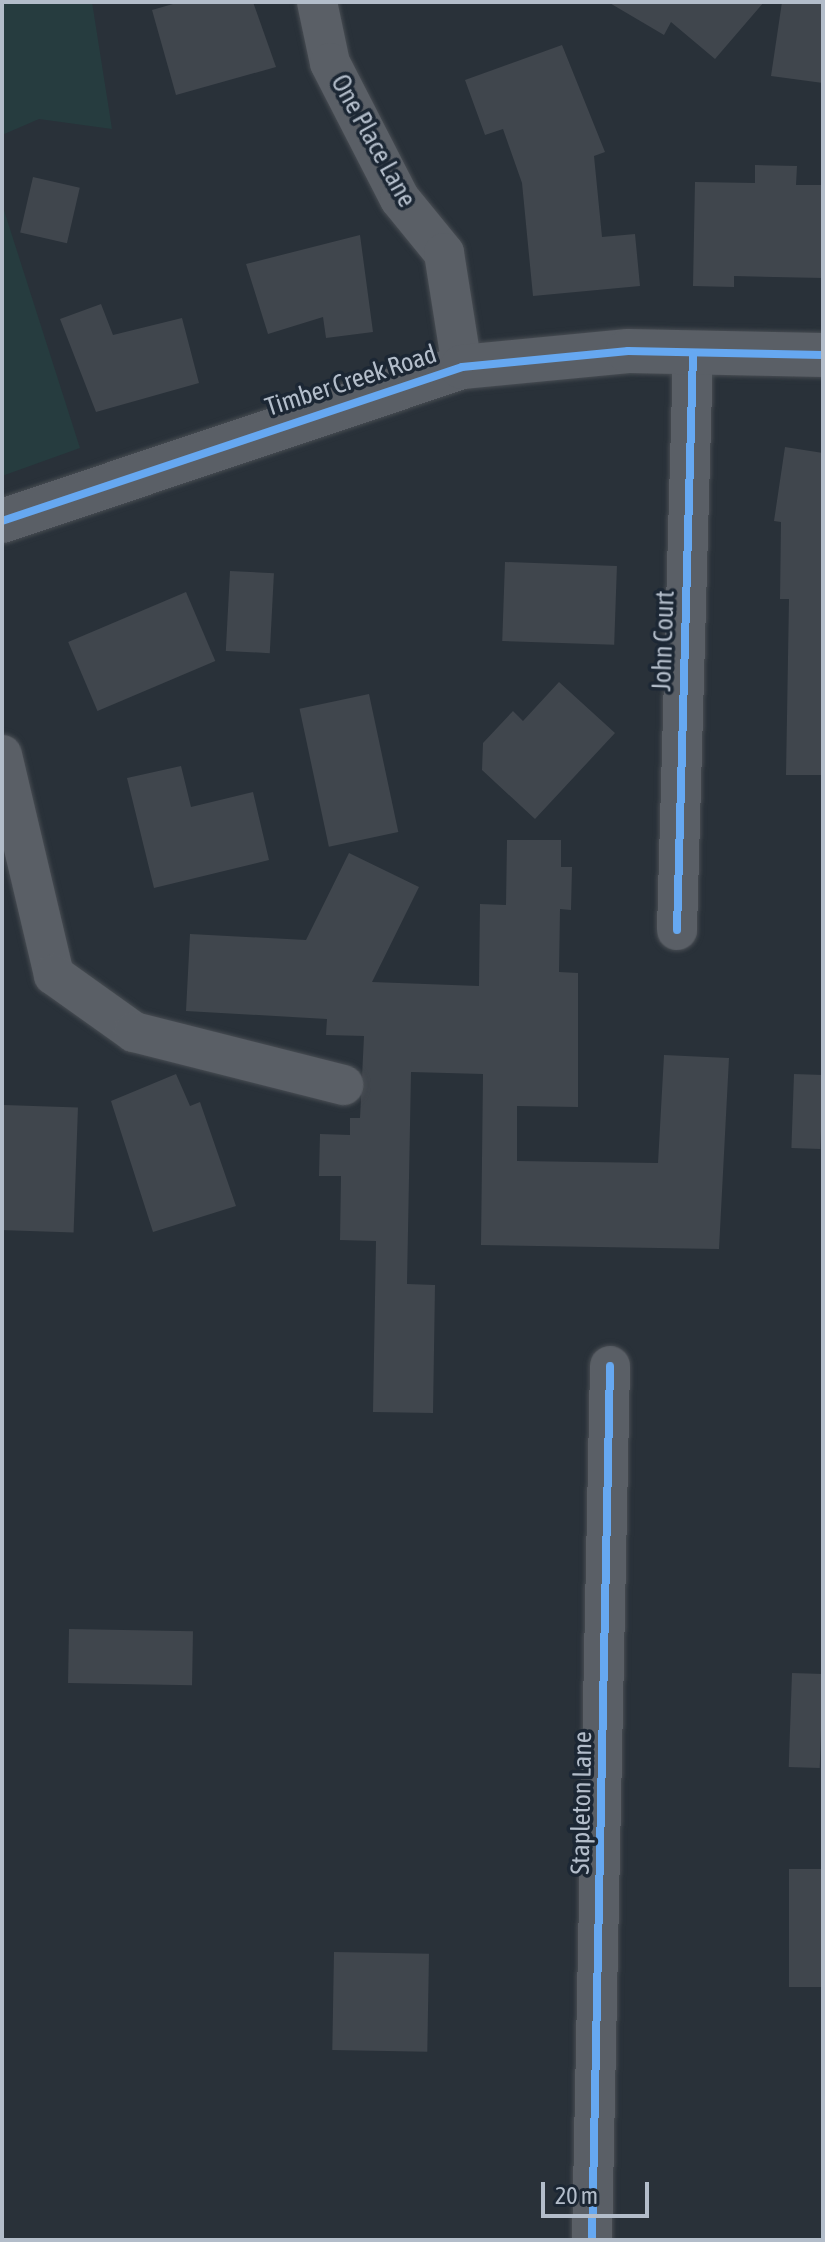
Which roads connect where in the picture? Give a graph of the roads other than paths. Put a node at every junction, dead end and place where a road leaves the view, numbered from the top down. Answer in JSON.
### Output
{"nodes":[{"id":1,"x":317,"y":2,"type":"edge"},
{"id":2,"x":693,"y":353,"type":"junction"},
{"id":3,"x":823,"y":355,"type":"edge"},
{"id":4,"x":462,"y":367,"type":"junction"},
{"id":5,"x":2,"y":521,"type":"edge"},
{"id":6,"x":2,"y":755,"type":"edge"},
{"id":7,"x":677,"y":930,"type":"dead end"},
{"id":8,"x":343,"y":1085,"type":"dead end"},
{"id":9,"x":610,"y":1366,"type":"dead end"},
{"id":10,"x":592,"y":2240,"type":"edge"}],
"edges":[{"from":1,"to":4,"type":"street","name":"One Place Lane"},
{"from":2,"to":3,"type":"street","name":"Timber Creek Road"},
{"from":2,"to":4,"type":"street","name":"Timber Creek Road"},
{"from":2,"to":7,"type":"street","name":"John Court"},
{"from":4,"to":5,"type":"street","name":"Timber Creek Road"},
{"from":6,"to":8,"type":"street"},
{"from":9,"to":10,"type":"street","name":"Stapleton Lane"}]}
